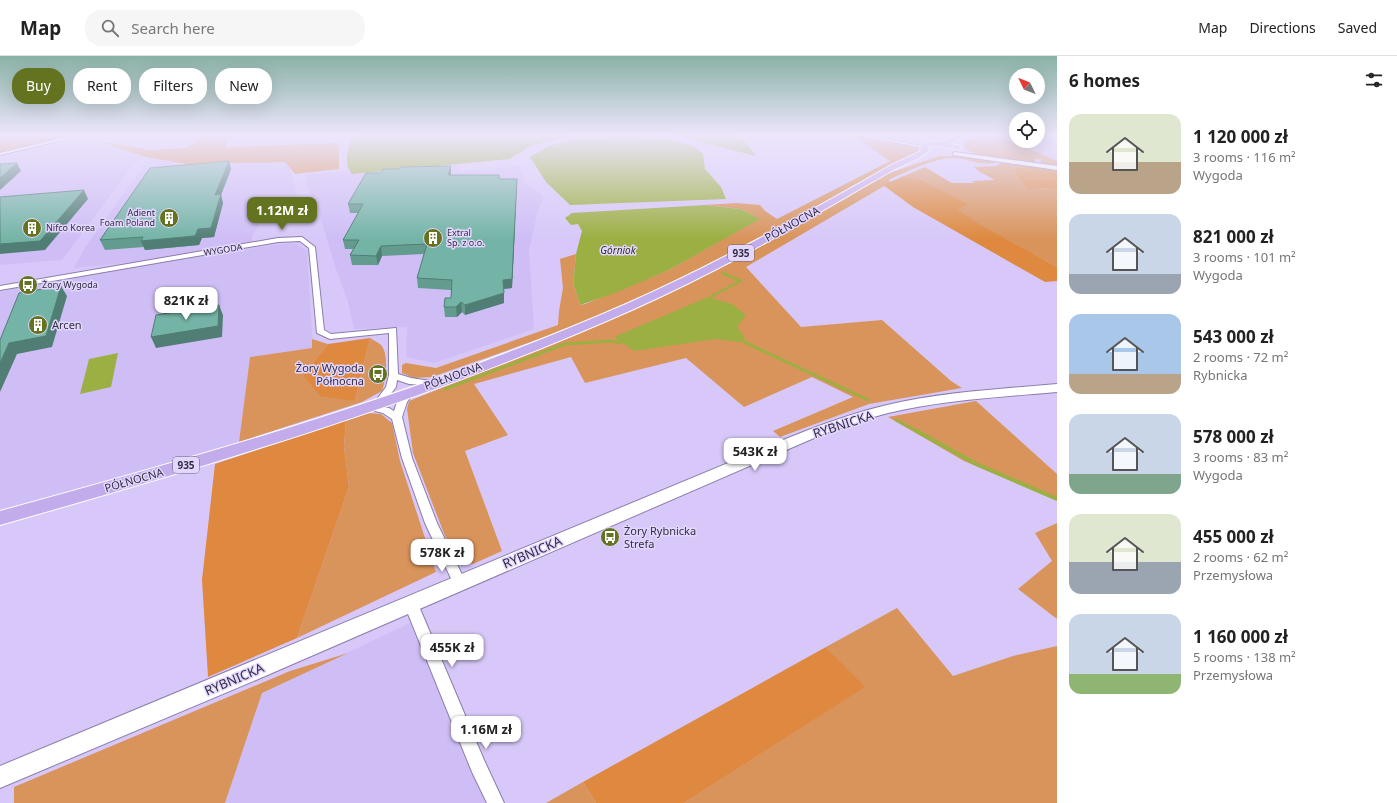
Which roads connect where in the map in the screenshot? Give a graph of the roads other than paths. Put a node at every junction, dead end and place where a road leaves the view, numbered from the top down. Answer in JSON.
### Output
{"nodes":[{"id":1,"x":889,"y":169,"type":"edge"},
{"id":2,"x":897,"y":169,"type":"edge"},
{"id":3,"x":882,"y":174,"type":"junction"},
{"id":4,"x":0,"y":288,"type":"edge"},
{"id":5,"x":394,"y":375,"type":"junction"},
{"id":6,"x":434,"y":384,"type":"junction"},
{"id":7,"x":1057,"y":388,"type":"edge"},
{"id":8,"x":408,"y":393,"type":"junction"},
{"id":9,"x":374,"y":404,"type":"junction"},
{"id":10,"x":398,"y":417,"type":"junction"},
{"id":11,"x":0,"y":518,"type":"edge"},
{"id":12,"x":460,"y":583,"type":"junction"},
{"id":13,"x":411,"y":604,"type":"junction"},
{"id":14,"x":0,"y":777,"type":"edge"},
{"id":15,"x":496,"y":803,"type":"edge"}],
"edges":[{"from":1,"to":3,"type":"main road","name":"PÓŁNOCNA","number":"935"},
{"from":2,"to":3,"type":"main road","name":"PÓŁNOCNA","number":"935"},
{"from":3,"to":6,"type":"main road","name":"PÓŁNOCNA","number":"935"},
{"from":4,"to":5,"type":"street","name":"WYGODA"},
{"from":5,"to":6,"type":"street"},
{"from":5,"to":9,"type":"street","name":"WYGODA"},
{"from":6,"to":8,"type":"main road","name":"PÓŁNOCNA","number":"935"},
{"from":7,"to":12,"type":"street","name":"RYBNICKA"},
{"from":8,"to":9,"type":"main road","name":"PÓŁNOCNA","number":"935"},
{"from":8,"to":10,"type":"street"},
{"from":9,"to":10,"type":"street"},
{"from":9,"to":11,"type":"main road","name":"PÓŁNOCNA","number":"935"},
{"from":10,"to":12,"type":"street"},
{"from":12,"to":13,"type":"street","name":"RYBNICKA"},
{"from":13,"to":14,"type":"street","name":"RYBNICKA"},
{"from":13,"to":15,"type":"street"}]}
